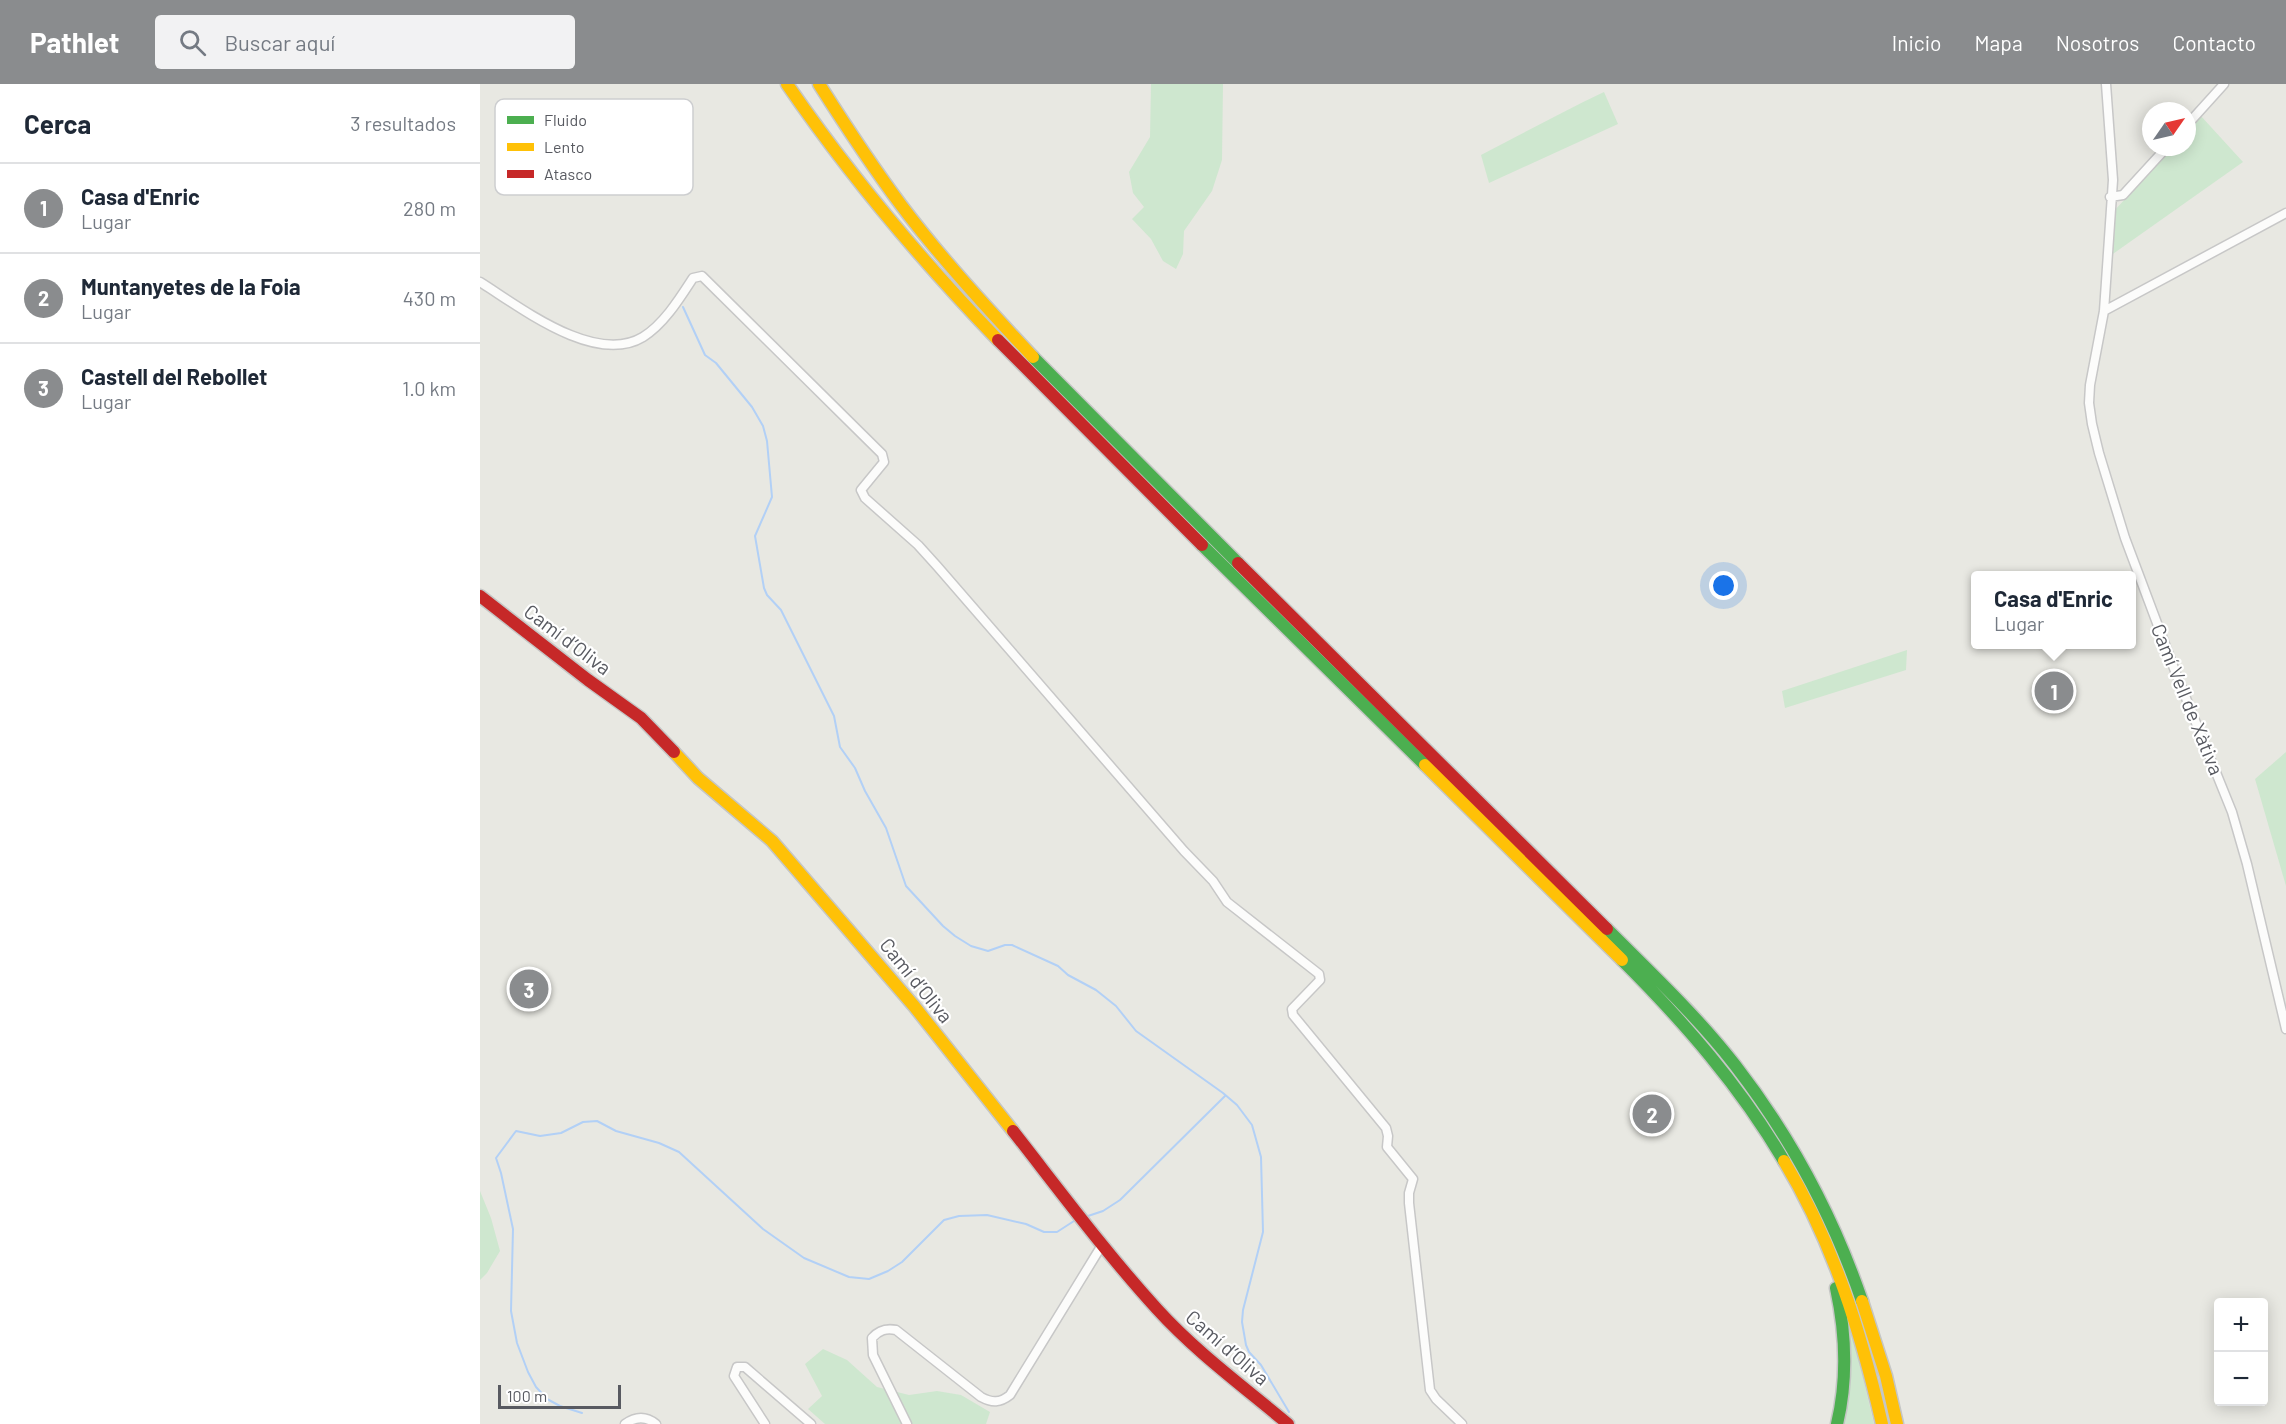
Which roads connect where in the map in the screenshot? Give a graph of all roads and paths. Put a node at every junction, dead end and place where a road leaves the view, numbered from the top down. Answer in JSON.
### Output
{"nodes":[{"id":1,"x":787,"y":84,"type":"edge"},
{"id":2,"x":819,"y":84,"type":"edge"},
{"id":3,"x":2106,"y":84,"type":"edge"},
{"id":4,"x":2224,"y":84,"type":"edge"},
{"id":5,"x":2196,"y":115,"type":"edge"},
{"id":6,"x":2159,"y":156,"type":"edge"},
{"id":7,"x":2110,"y":197,"type":"junction"},
{"id":8,"x":2286,"y":213,"type":"edge"},
{"id":9,"x":480,"y":282,"type":"edge"},
{"id":10,"x":2104,"y":311,"type":"junction"},
{"id":11,"x":480,"y":596,"type":"edge"},
{"id":12,"x":2286,"y":1029,"type":"edge"},
{"id":13,"x":1794,"y":1176,"type":"junction"},
{"id":14,"x":1102,"y":1245,"type":"junction"},
{"id":15,"x":1842,"y":1245,"type":"junction"},
{"id":16,"x":625,"y":1424,"type":"edge"},
{"id":17,"x":649,"y":1424,"type":"edge"},
{"id":18,"x":656,"y":1424,"type":"edge"},
{"id":19,"x":765,"y":1424,"type":"edge"},
{"id":20,"x":811,"y":1424,"type":"edge"},
{"id":21,"x":907,"y":1424,"type":"edge"},
{"id":22,"x":1288,"y":1424,"type":"edge"},
{"id":23,"x":1462,"y":1424,"type":"edge"},
{"id":24,"x":1837,"y":1424,"type":"edge"},
{"id":25,"x":1882,"y":1424,"type":"edge"},
{"id":26,"x":1898,"y":1424,"type":"edge"},
{"id":27,"x":1906,"y":1424,"type":"edge"}],
"edges":[{"from":1,"to":13,"type":"main road"},
{"from":2,"to":15,"type":"main road"},
{"from":3,"to":7,"type":"street","name":"Camí Vell de Xàtiva"},
{"from":4,"to":5,"type":"street"},
{"from":6,"to":7,"type":"street"},
{"from":7,"to":10,"type":"street","name":"Camí Vell de Xàtiva"},
{"from":8,"to":10,"type":"street"},
{"from":9,"to":23,"type":"street"},
{"from":10,"to":12,"type":"street","name":"Camí Vell de Xàtiva"},
{"from":11,"to":14,"type":"main road","name":"Camí d’Oliva"},
{"from":13,"to":24,"type":"main road"},
{"from":13,"to":25,"type":"main road"},
{"from":14,"to":21,"type":"street"},
{"from":14,"to":22,"type":"main road","name":"Camí d’Oliva"},
{"from":15,"to":26,"type":"main road"},
{"from":15,"to":27,"type":"main road"},
{"from":16,"to":18,"type":"street"},
{"from":17,"to":18,"type":"street"},
{"from":19,"to":20,"type":"street"}]}
